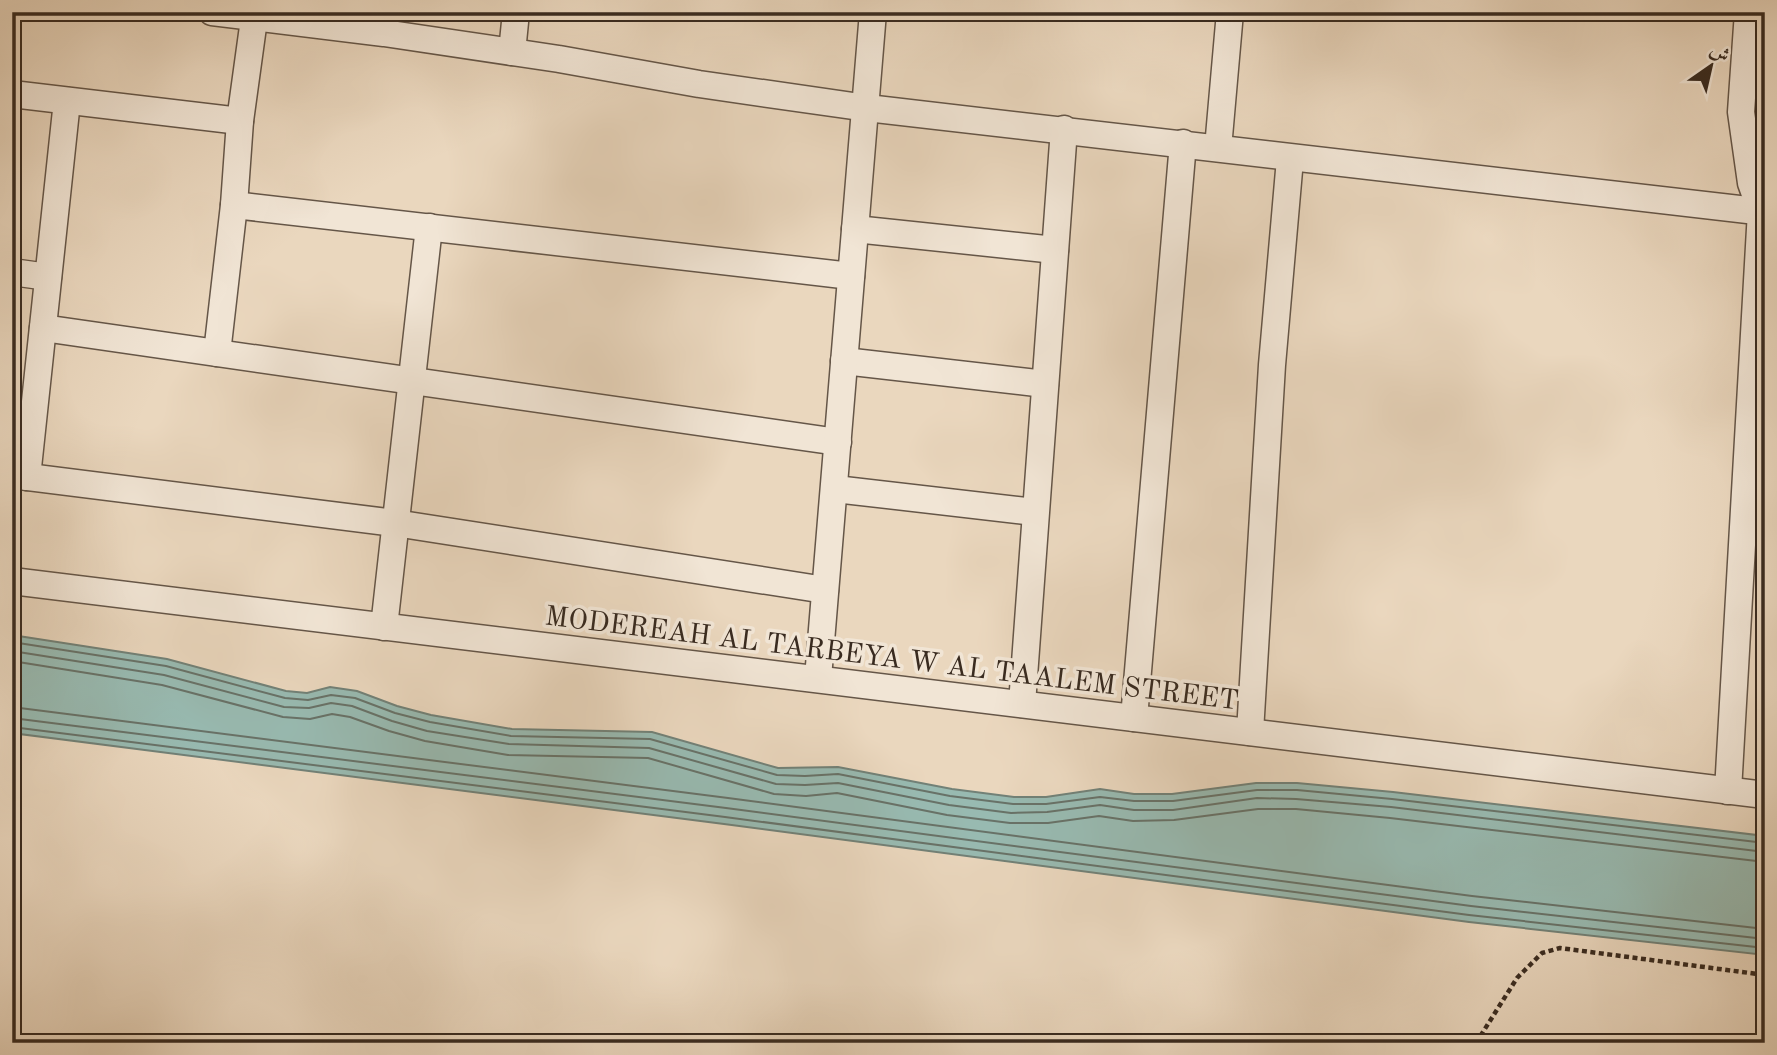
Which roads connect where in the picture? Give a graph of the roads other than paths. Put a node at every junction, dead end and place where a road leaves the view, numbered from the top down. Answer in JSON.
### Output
{"nodes":[{"id":1,"x":212,"y":12,"type":"edge"},
{"id":2,"x":516,"y":12,"type":"edge"},
{"id":3,"x":873,"y":12,"type":"edge"},
{"id":4,"x":1230,"y":12,"type":"edge"},
{"id":5,"x":1748,"y":12,"type":"edge"},
{"id":6,"x":254,"y":15,"type":"edge"},
{"id":7,"x":385,"y":22,"type":"edge"},
{"id":8,"x":512,"y":52,"type":"junction"},
{"id":9,"x":12,"y":94,"type":"edge"},
{"id":10,"x":67,"y":101,"type":"junction"},
{"id":11,"x":867,"y":108,"type":"junction"},
{"id":12,"x":240,"y":121,"type":"junction"},
{"id":13,"x":1064,"y":129,"type":"junction"},
{"id":14,"x":1183,"y":143,"type":"junction"},
{"id":15,"x":1218,"y":148,"type":"junction"},
{"id":16,"x":1290,"y":159,"type":"junction"},
{"id":17,"x":234,"y":205,"type":"junction"},
{"id":18,"x":1763,"y":211,"type":"edge"},
{"id":19,"x":429,"y":227,"type":"junction"},
{"id":20,"x":855,"y":229,"type":"junction"},
{"id":21,"x":1055,"y":250,"type":"junction"},
{"id":22,"x":12,"y":272,"type":"edge"},
{"id":23,"x":851,"y":276,"type":"junction"},
{"id":24,"x":48,"y":277,"type":"junction"},
{"id":25,"x":43,"y":328,"type":"junction"},
{"id":26,"x":217,"y":353,"type":"junction"},
{"id":27,"x":844,"y":361,"type":"junction"},
{"id":28,"x":411,"y":380,"type":"junction"},
{"id":29,"x":1045,"y":384,"type":"junction"},
{"id":30,"x":838,"y":442,"type":"junction"},
{"id":31,"x":19,"y":476,"type":"edge"},
{"id":32,"x":835,"y":489,"type":"junction"},
{"id":33,"x":1035,"y":512,"type":"junction"},
{"id":34,"x":395,"y":523,"type":"junction"},
{"id":35,"x":12,"y":581,"type":"edge"},
{"id":36,"x":825,"y":590,"type":"junction"},
{"id":37,"x":384,"y":627,"type":"junction"},
{"id":38,"x":818,"y":678,"type":"junction"},
{"id":39,"x":1022,"y":704,"type":"junction"},
{"id":40,"x":1134,"y":718,"type":"junction"},
{"id":41,"x":1250,"y":732,"type":"junction"},
{"id":42,"x":1728,"y":791,"type":"junction"},
{"id":43,"x":1765,"y":796,"type":"edge"}],
"edges":[{"from":1,"to":6,"type":"street"},
{"from":2,"to":8,"type":"street"},
{"from":3,"to":11,"type":"street"},
{"from":4,"to":15,"type":"street"},
{"from":5,"to":18,"type":"street"},
{"from":6,"to":7,"type":"street"},
{"from":6,"to":12,"type":"street"},
{"from":7,"to":8,"type":"street"},
{"from":8,"to":11,"type":"street"},
{"from":9,"to":10,"type":"street"},
{"from":10,"to":12,"type":"street"},
{"from":10,"to":24,"type":"street"},
{"from":11,"to":13,"type":"street"},
{"from":11,"to":20,"type":"street"},
{"from":12,"to":17,"type":"street"},
{"from":13,"to":14,"type":"street"},
{"from":13,"to":21,"type":"street"},
{"from":14,"to":15,"type":"street"},
{"from":14,"to":40,"type":"street"},
{"from":15,"to":16,"type":"street"},
{"from":16,"to":18,"type":"street"},
{"from":16,"to":41,"type":"street"},
{"from":17,"to":19,"type":"street"},
{"from":17,"to":26,"type":"street"},
{"from":18,"to":42,"type":"street"},
{"from":19,"to":23,"type":"street"},
{"from":19,"to":28,"type":"street"},
{"from":20,"to":21,"type":"street"},
{"from":20,"to":23,"type":"street"},
{"from":21,"to":29,"type":"street"},
{"from":22,"to":24,"type":"street"},
{"from":23,"to":27,"type":"street"},
{"from":24,"to":25,"type":"street"},
{"from":25,"to":26,"type":"street"},
{"from":25,"to":31,"type":"street"},
{"from":26,"to":28,"type":"street"},
{"from":27,"to":29,"type":"street"},
{"from":27,"to":30,"type":"street"},
{"from":28,"to":30,"type":"street"},
{"from":28,"to":34,"type":"street"},
{"from":29,"to":33,"type":"street"},
{"from":30,"to":32,"type":"street"},
{"from":31,"to":34,"type":"street"},
{"from":32,"to":33,"type":"street"},
{"from":32,"to":36,"type":"street"},
{"from":33,"to":39,"type":"street"},
{"from":34,"to":36,"type":"street"},
{"from":34,"to":37,"type":"street"},
{"from":35,"to":37,"type":"street","name":"MODEREAH AL TARBEYA W AL TAALEM STREET"},
{"from":36,"to":38,"type":"street"},
{"from":37,"to":38,"type":"street","name":"MODEREAH AL TARBEYA W AL TAALEM STREET"},
{"from":38,"to":39,"type":"street","name":"MODEREAH AL TARBEYA W AL TAALEM STREET"},
{"from":39,"to":40,"type":"street","name":"MODEREAH AL TARBEYA W AL TAALEM STREET"},
{"from":40,"to":41,"type":"street","name":"MODEREAH AL TARBEYA W AL TAALEM STREET"},
{"from":41,"to":42,"type":"street","name":"MODEREAH AL TARBEYA W AL TAALEM STREET"},
{"from":42,"to":43,"type":"street","name":"MODEREAH AL TARBEYA W AL TAALEM STREET"}]}
